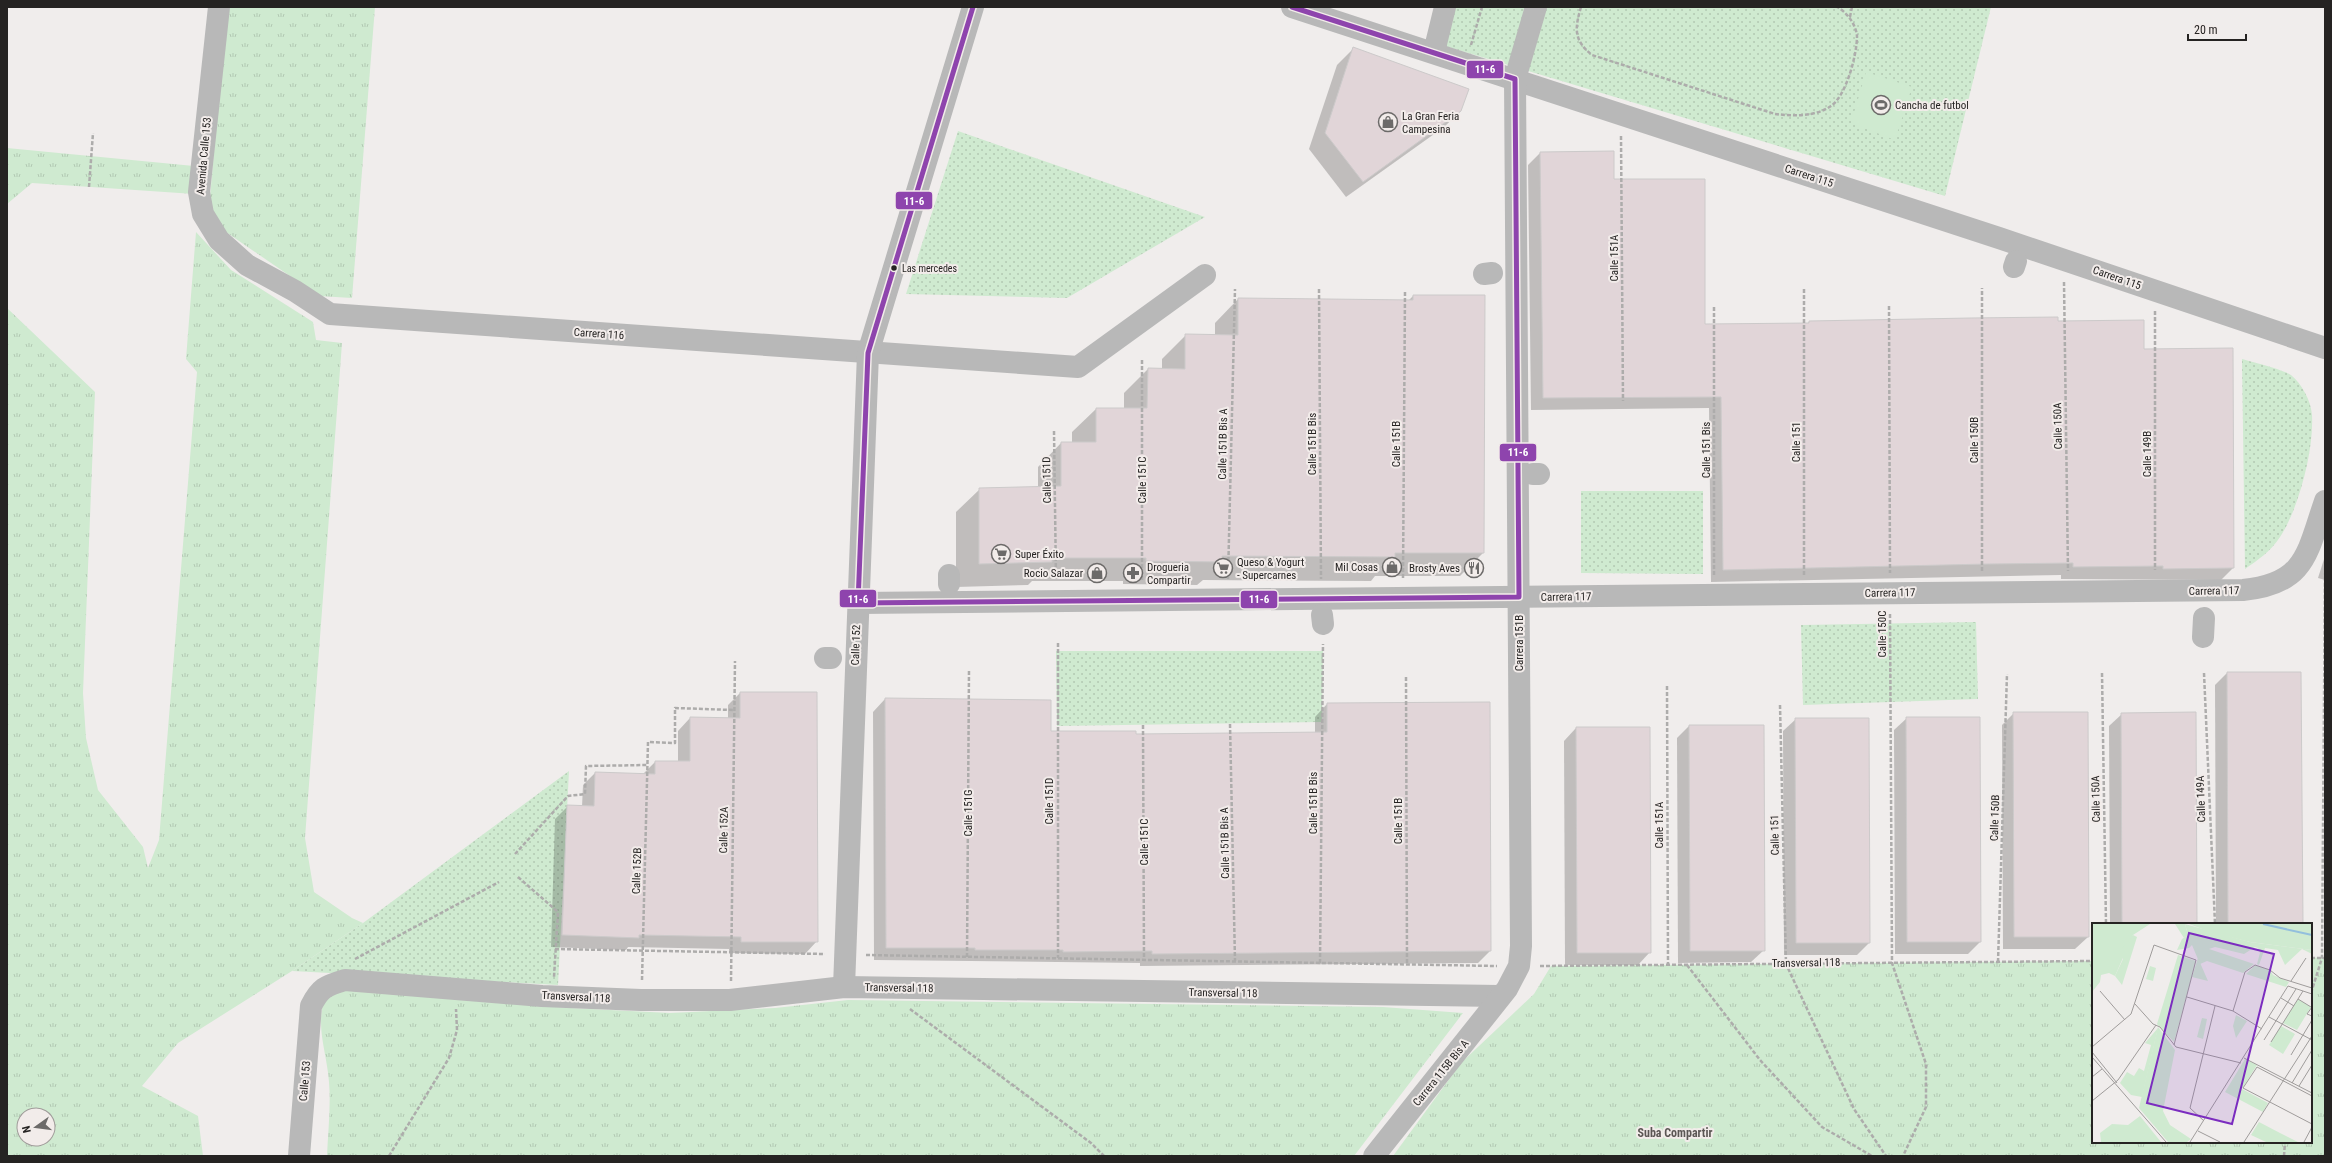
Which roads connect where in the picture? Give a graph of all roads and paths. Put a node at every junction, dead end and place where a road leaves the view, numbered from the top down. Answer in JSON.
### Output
{"nodes":[{"id":1,"x":219,"y":7,"type":"edge"},
{"id":2,"x":973,"y":7,"type":"edge"},
{"id":3,"x":1292,"y":7,"type":"edge"},
{"id":4,"x":1444,"y":7,"type":"edge"},
{"id":5,"x":1482,"y":7,"type":"edge"},
{"id":6,"x":1536,"y":7,"type":"edge"},
{"id":7,"x":1581,"y":7,"type":"edge"},
{"id":8,"x":1837,"y":7,"type":"edge"},
{"id":9,"x":1852,"y":7,"type":"edge"},
{"id":10,"x":1850,"y":18,"type":"junction"},
{"id":11,"x":1434,"y":52,"type":"junction"},
{"id":12,"x":1466,"y":63,"type":"junction"},
{"id":13,"x":1515,"y":79,"type":"junction"},
{"id":14,"x":1621,"y":114,"type":"junction"},
{"id":15,"x":93,"y":133,"type":"dead end"},
{"id":16,"x":89,"y":187,"type":"dead end"},
{"id":17,"x":2063,"y":260,"type":"junction"},
{"id":18,"x":1205,"y":275,"type":"dead end"},
{"id":19,"x":1982,"y":288,"type":"dead end"},
{"id":20,"x":1235,"y":289,"type":"dead end"},
{"id":21,"x":1319,"y":289,"type":"dead end"},
{"id":22,"x":1804,"y":289,"type":"dead end"},
{"id":23,"x":1404,"y":290,"type":"dead end"},
{"id":24,"x":1714,"y":305,"type":"dead end"},
{"id":25,"x":1889,"y":306,"type":"dead end"},
{"id":26,"x":330,"y":314,"type":"joint"},
{"id":27,"x":2154,"y":317,"type":"dead end"},
{"id":28,"x":2325,"y":348,"type":"edge"},
{"id":29,"x":868,"y":353,"type":"junction"},
{"id":30,"x":1142,"y":359,"type":"dead end"},
{"id":31,"x":1623,"y":401,"type":"dead end"},
{"id":32,"x":1054,"y":431,"type":"dead end"},
{"id":33,"x":2325,"y":501,"type":"edge"},
{"id":34,"x":2325,"y":573,"type":"edge"},
{"id":35,"x":2155,"y":591,"type":"junction"},
{"id":36,"x":2068,"y":592,"type":"junction"},
{"id":37,"x":1982,"y":593,"type":"junction"},
{"id":38,"x":1804,"y":594,"type":"junction"},
{"id":39,"x":1890,"y":594,"type":"junction"},
{"id":40,"x":1714,"y":595,"type":"junction"},
{"id":41,"x":1518,"y":597,"type":"junction"},
{"id":42,"x":1403,"y":598,"type":"junction"},
{"id":43,"x":1142,"y":600,"type":"junction"},
{"id":44,"x":1228,"y":600,"type":"junction"},
{"id":45,"x":1057,"y":601,"type":"junction"},
{"id":46,"x":858,"y":603,"type":"junction"},
{"id":47,"x":1322,"y":620,"type":"junction"},
{"id":48,"x":1058,"y":643,"type":"dead end"},
{"id":49,"x":734,"y":661,"type":"dead end"},
{"id":50,"x":968,"y":669,"type":"dead end"},
{"id":51,"x":2102,"y":673,"type":"dead end"},
{"id":52,"x":2204,"y":673,"type":"dead end"},
{"id":53,"x":2007,"y":674,"type":"dead end"},
{"id":54,"x":1406,"y":677,"type":"dead end"},
{"id":55,"x":1667,"y":686,"type":"dead end"},
{"id":56,"x":1780,"y":705,"type":"dead end"},
{"id":57,"x":733,"y":710,"type":"junction"},
{"id":58,"x":1230,"y":724,"type":"dead end"},
{"id":59,"x":1143,"y":725,"type":"dead end"},
{"id":60,"x":648,"y":765,"type":"junction"},
{"id":61,"x":515,"y":854,"type":"dead end"},
{"id":62,"x":518,"y":877,"type":"dead end"},
{"id":63,"x":499,"y":882,"type":"dead end"},
{"id":64,"x":2106,"y":923,"type":"edge"},
{"id":65,"x":2214,"y":923,"type":"edge"},
{"id":66,"x":555,"y":949,"type":"junction"},
{"id":67,"x":643,"y":951,"type":"junction"},
{"id":68,"x":731,"y":952,"type":"junction"},
{"id":69,"x":845,"y":954,"type":"junction"},
{"id":70,"x":967,"y":957,"type":"junction"},
{"id":71,"x":1058,"y":958,"type":"junction"},
{"id":72,"x":2312,"y":958,"type":"edge"},
{"id":73,"x":2324,"y":958,"type":"edge"},
{"id":74,"x":1144,"y":960,"type":"junction"},
{"id":75,"x":1235,"y":961,"type":"junction"},
{"id":76,"x":2092,"y":961,"type":"edge"},
{"id":77,"x":350,"y":962,"type":"dead end"},
{"id":78,"x":1998,"y":962,"type":"junction"},
{"id":79,"x":1320,"y":963,"type":"junction"},
{"id":80,"x":1892,"y":963,"type":"junction"},
{"id":81,"x":1407,"y":964,"type":"junction"},
{"id":82,"x":1786,"y":964,"type":"junction"},
{"id":83,"x":1668,"y":965,"type":"junction"},
{"id":84,"x":1687,"y":965,"type":"junction"},
{"id":85,"x":1519,"y":966,"type":"junction"},
{"id":86,"x":844,"y":987,"type":"junction"},
{"id":87,"x":897,"y":988,"type":"junction"},
{"id":88,"x":455,"y":990,"type":"junction"},
{"id":89,"x":2312,"y":990,"type":"edge"},
{"id":90,"x":1504,"y":993,"type":"junction"},
{"id":91,"x":552,"y":996,"type":"junction"},
{"id":92,"x":641,"y":1000,"type":"junction"},
{"id":93,"x":730,"y":1000,"type":"junction"},
{"id":94,"x":311,"y":1006,"type":"joint"},
{"id":95,"x":2285,"y":1143,"type":"edge"},
{"id":96,"x":299,"y":1156,"type":"edge"},
{"id":97,"x":388,"y":1156,"type":"edge"},
{"id":98,"x":1104,"y":1156,"type":"edge"},
{"id":99,"x":1374,"y":1156,"type":"edge"},
{"id":100,"x":1872,"y":1156,"type":"edge"},
{"id":101,"x":1886,"y":1156,"type":"edge"},
{"id":102,"x":1903,"y":1156,"type":"edge"},
{"id":103,"x":2284,"y":1156,"type":"edge"}],
"edges":[{"from":1,"to":26,"type":"street","name":"Avenida Calle 153"},
{"from":2,"to":29,"type":"street","name":"Calle 152"},
{"from":3,"to":11,"type":"street","name":"Carrera 115"},
{"from":4,"to":11,"type":"street"},
{"from":5,"to":12,"type":"path"},
{"from":6,"to":13,"type":"street","name":"Carrera 151B"},
{"from":7,"to":10,"type":"path"},
{"from":8,"to":10,"type":"path"},
{"from":9,"to":10,"type":"path"},
{"from":11,"to":12,"type":"street","name":"Carrera 115"},
{"from":12,"to":13,"type":"street","name":"Carrera 115"},
{"from":13,"to":14,"type":"street","name":"Carrera 115"},
{"from":13,"to":41,"type":"street","name":"Carrera 151B"},
{"from":14,"to":17,"type":"street","name":"Carrera 115"},
{"from":14,"to":31,"type":"path","name":"Calle 151A"},
{"from":15,"to":16,"type":"path"},
{"from":17,"to":28,"type":"street","name":"Carrera 115"},
{"from":17,"to":36,"type":"path","name":"Calle 150A"},
{"from":18,"to":29,"type":"street","name":"Carrera 116"},
{"from":19,"to":37,"type":"path","name":"Calle 150B"},
{"from":20,"to":44,"type":"path","name":"Calle 151B Bis A"},
{"from":21,"to":47,"type":"path","name":"Calle 151B Bis"},
{"from":22,"to":38,"type":"path","name":"Calle 151"},
{"from":23,"to":42,"type":"path","name":"Calle 151B"},
{"from":24,"to":40,"type":"path","name":"Calle 151 Bis"},
{"from":25,"to":39,"type":"path","name":"Calle 150C"},
{"from":26,"to":29,"type":"street","name":"Carrera 116"},
{"from":27,"to":35,"type":"path","name":"Calle 149B"},
{"from":29,"to":46,"type":"street","name":"Calle 152"},
{"from":30,"to":43,"type":"path","name":"Calle 151C"},
{"from":32,"to":45,"type":"path","name":"Calle 151D"},
{"from":33,"to":35,"type":"street","name":"Carrera 117"},
{"from":34,"to":73,"type":"path"},
{"from":35,"to":36,"type":"street","name":"Carrera 117"},
{"from":36,"to":37,"type":"street","name":"Carrera 117"},
{"from":37,"to":39,"type":"street","name":"Carrera 117"},
{"from":38,"to":39,"type":"street","name":"Carrera 117"},
{"from":38,"to":40,"type":"street","name":"Carrera 117"},
{"from":39,"to":80,"type":"path","name":"Calle 150C"},
{"from":40,"to":41,"type":"street","name":"Carrera 117"},
{"from":41,"to":42,"type":"street","name":"Carrera 117"},
{"from":41,"to":85,"type":"street","name":"Carrera 151B"},
{"from":42,"to":47,"type":"street","name":"Carrera 117"},
{"from":43,"to":44,"type":"street","name":"Carrera 117"},
{"from":43,"to":45,"type":"street","name":"Carrera 117"},
{"from":44,"to":47,"type":"street","name":"Carrera 117"},
{"from":45,"to":46,"type":"street","name":"Carrera 117"},
{"from":46,"to":69,"type":"street","name":"Calle 152"},
{"from":47,"to":79,"type":"path","name":"Calle 151B Bis"},
{"from":48,"to":71,"type":"path","name":"Calle 151D"},
{"from":49,"to":57,"type":"path","name":"Calle 152A"},
{"from":50,"to":70,"type":"path","name":"Calle 151G"},
{"from":51,"to":64,"type":"path","name":"Calle 150A"},
{"from":52,"to":65,"type":"path","name":"Calle 149A"},
{"from":53,"to":78,"type":"path","name":"Calle 150B"},
{"from":54,"to":81,"type":"path","name":"Calle 151B"},
{"from":55,"to":83,"type":"path","name":"Calle 151A"},
{"from":56,"to":82,"type":"path","name":"Calle 151"},
{"from":57,"to":60,"type":"path","name":"Calle 152B"},
{"from":57,"to":68,"type":"path","name":"Calle 152A"},
{"from":58,"to":75,"type":"path","name":"Calle 151B Bis A"},
{"from":59,"to":74,"type":"path","name":"Calle 151C"},
{"from":60,"to":61,"type":"path"},
{"from":60,"to":67,"type":"path","name":"Calle 152B"},
{"from":62,"to":66,"type":"path"},
{"from":63,"to":77,"type":"path"},
{"from":66,"to":67,"type":"path","name":"Transversal 118"},
{"from":66,"to":91,"type":"path"},
{"from":67,"to":68,"type":"path","name":"Transversal 118"},
{"from":67,"to":92,"type":"path","name":"Calle 152B"},
{"from":68,"to":69,"type":"path","name":"Transversal 118"},
{"from":68,"to":93,"type":"path","name":"Calle 152A"},
{"from":69,"to":70,"type":"path","name":"Transversal 118"},
{"from":69,"to":86,"type":"street","name":"Calle 152"},
{"from":70,"to":71,"type":"path","name":"Transversal 118"},
{"from":71,"to":74,"type":"path","name":"Transversal 118"},
{"from":72,"to":73,"type":"path"},
{"from":73,"to":89,"type":"path"},
{"from":74,"to":75,"type":"path","name":"Transversal 118"},
{"from":75,"to":79,"type":"path","name":"Transversal 118"},
{"from":76,"to":78,"type":"path","name":"Transversal 118"},
{"from":78,"to":80,"type":"path","name":"Transversal 118"},
{"from":79,"to":81,"type":"path","name":"Transversal 118"},
{"from":80,"to":82,"type":"path","name":"Transversal 118"},
{"from":80,"to":102,"type":"path","name":"Calle 150C"},
{"from":81,"to":85,"type":"path","name":"Transversal 118"},
{"from":82,"to":84,"type":"path","name":"Transversal 118"},
{"from":82,"to":101,"type":"path"},
{"from":83,"to":84,"type":"path","name":"Transversal 118"},
{"from":83,"to":85,"type":"path","name":"Transversal 118"},
{"from":84,"to":100,"type":"path"},
{"from":85,"to":90,"type":"street","name":"Carrera 151B"},
{"from":86,"to":87,"type":"street","name":"Transversal 118"},
{"from":86,"to":93,"type":"street","name":"Transversal 118"},
{"from":87,"to":90,"type":"street","name":"Transversal 118"},
{"from":87,"to":98,"type":"path"},
{"from":88,"to":91,"type":"street","name":"Transversal 118"},
{"from":88,"to":94,"type":"street","name":"Transversal 118"},
{"from":88,"to":97,"type":"path"},
{"from":90,"to":99,"type":"street","name":"Carrera 115B Bis A"},
{"from":91,"to":92,"type":"street","name":"Transversal 118"},
{"from":92,"to":93,"type":"street","name":"Transversal 118"},
{"from":94,"to":96,"type":"street","name":"Calle 153"},
{"from":95,"to":103,"type":"path"}]}
